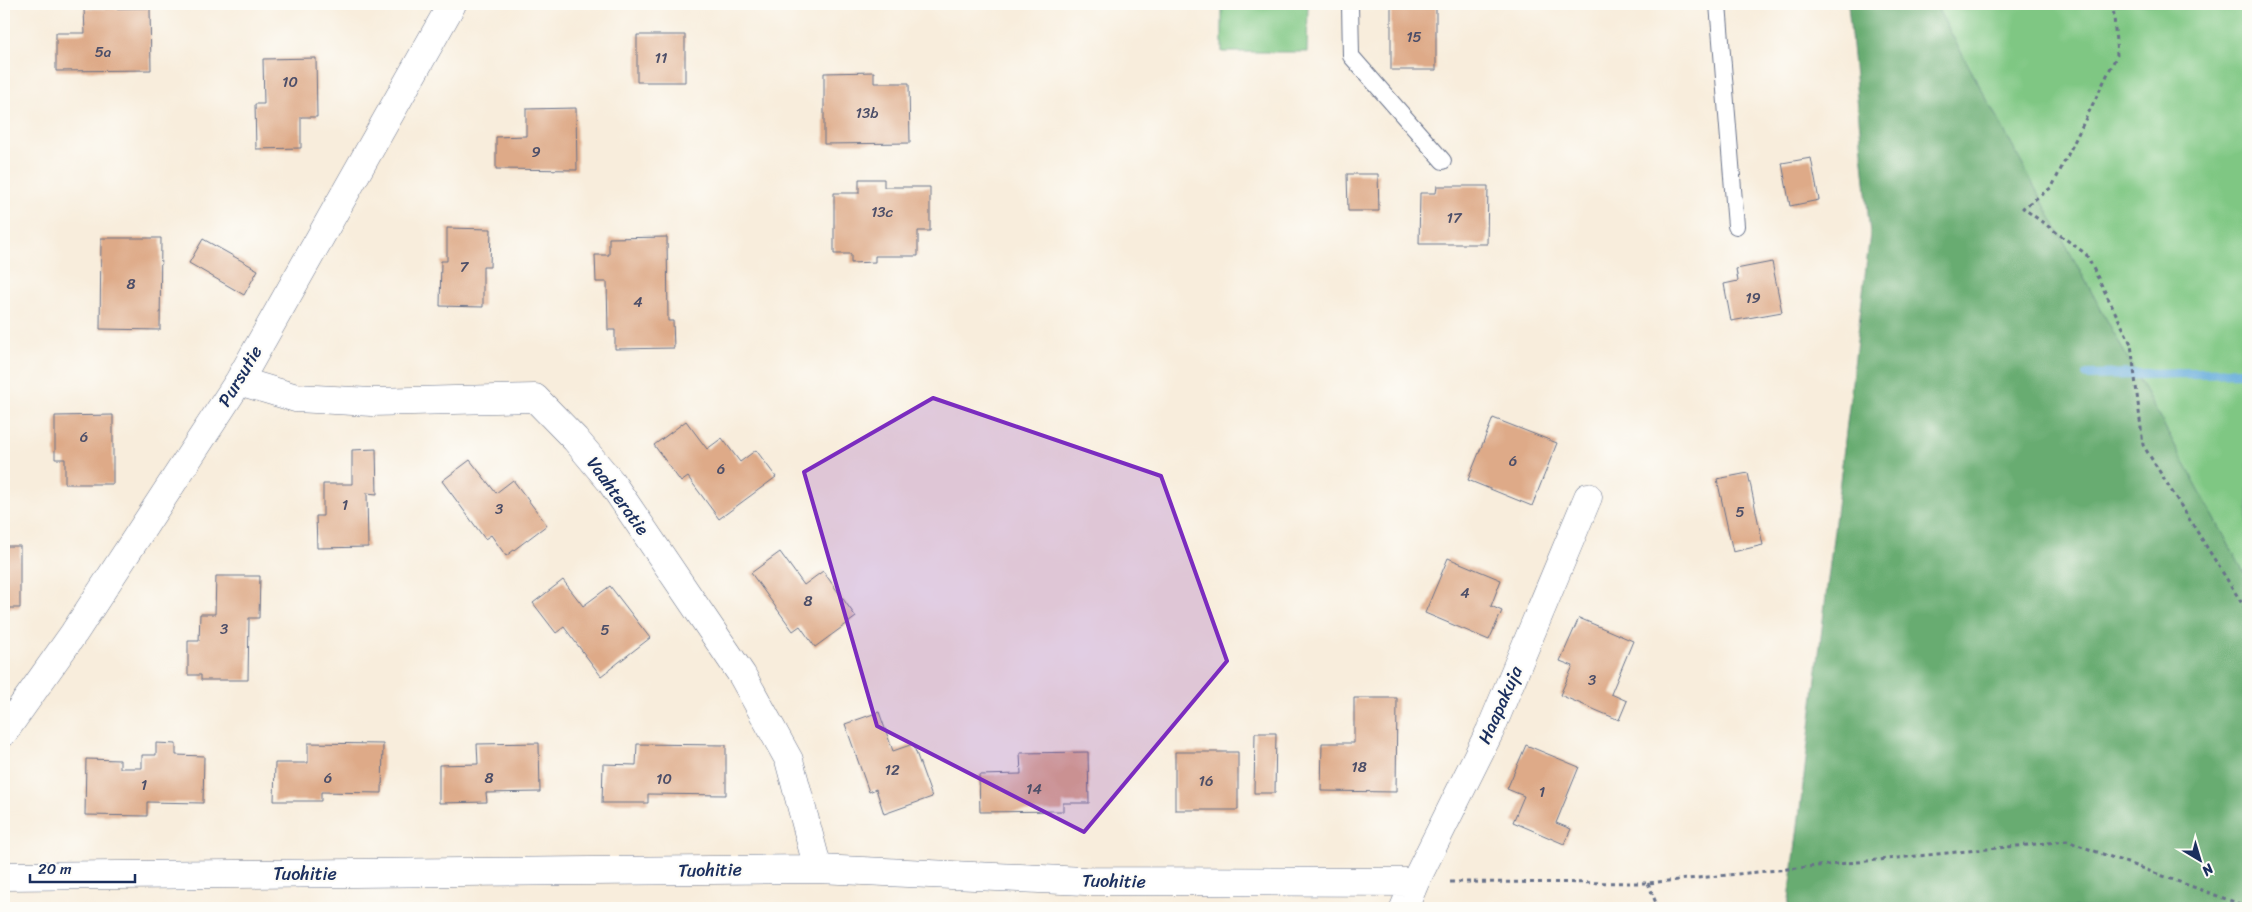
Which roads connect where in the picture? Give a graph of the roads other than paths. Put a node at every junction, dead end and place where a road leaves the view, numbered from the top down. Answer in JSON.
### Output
{"nodes":[{"id":1,"x":452,"y":4,"type":"edge"},
{"id":2,"x":1350,"y":4,"type":"edge"},
{"id":3,"x":1718,"y":4,"type":"edge"},
{"id":4,"x":1443,"y":161,"type":"dead end"},
{"id":5,"x":1736,"y":226,"type":"dead end"},
{"id":6,"x":239,"y":381,"type":"junction"},
{"id":7,"x":1588,"y":497,"type":"dead end"},
{"id":8,"x":4,"y":732,"type":"edge"},
{"id":9,"x":818,"y":869,"type":"junction"},
{"id":10,"x":4,"y":876,"type":"edge"},
{"id":11,"x":1415,"y":882,"type":"junction"},
{"id":12,"x":1404,"y":908,"type":"edge"}],
"edges":[{"from":1,"to":6,"type":"street","name":"Pursutie"},
{"from":2,"to":4,"type":"lane"},
{"from":3,"to":5,"type":"lane"},
{"from":6,"to":8,"type":"street","name":"Pursutie"},
{"from":6,"to":9,"type":"street","name":"Vaahteratie"},
{"from":7,"to":11,"type":"street","name":"Haapakuja"},
{"from":9,"to":10,"type":"street","name":"Tuohitie"},
{"from":9,"to":11,"type":"street","name":"Tuohitie"},
{"from":11,"to":12,"type":"street","name":"Haapakuja"}]}
